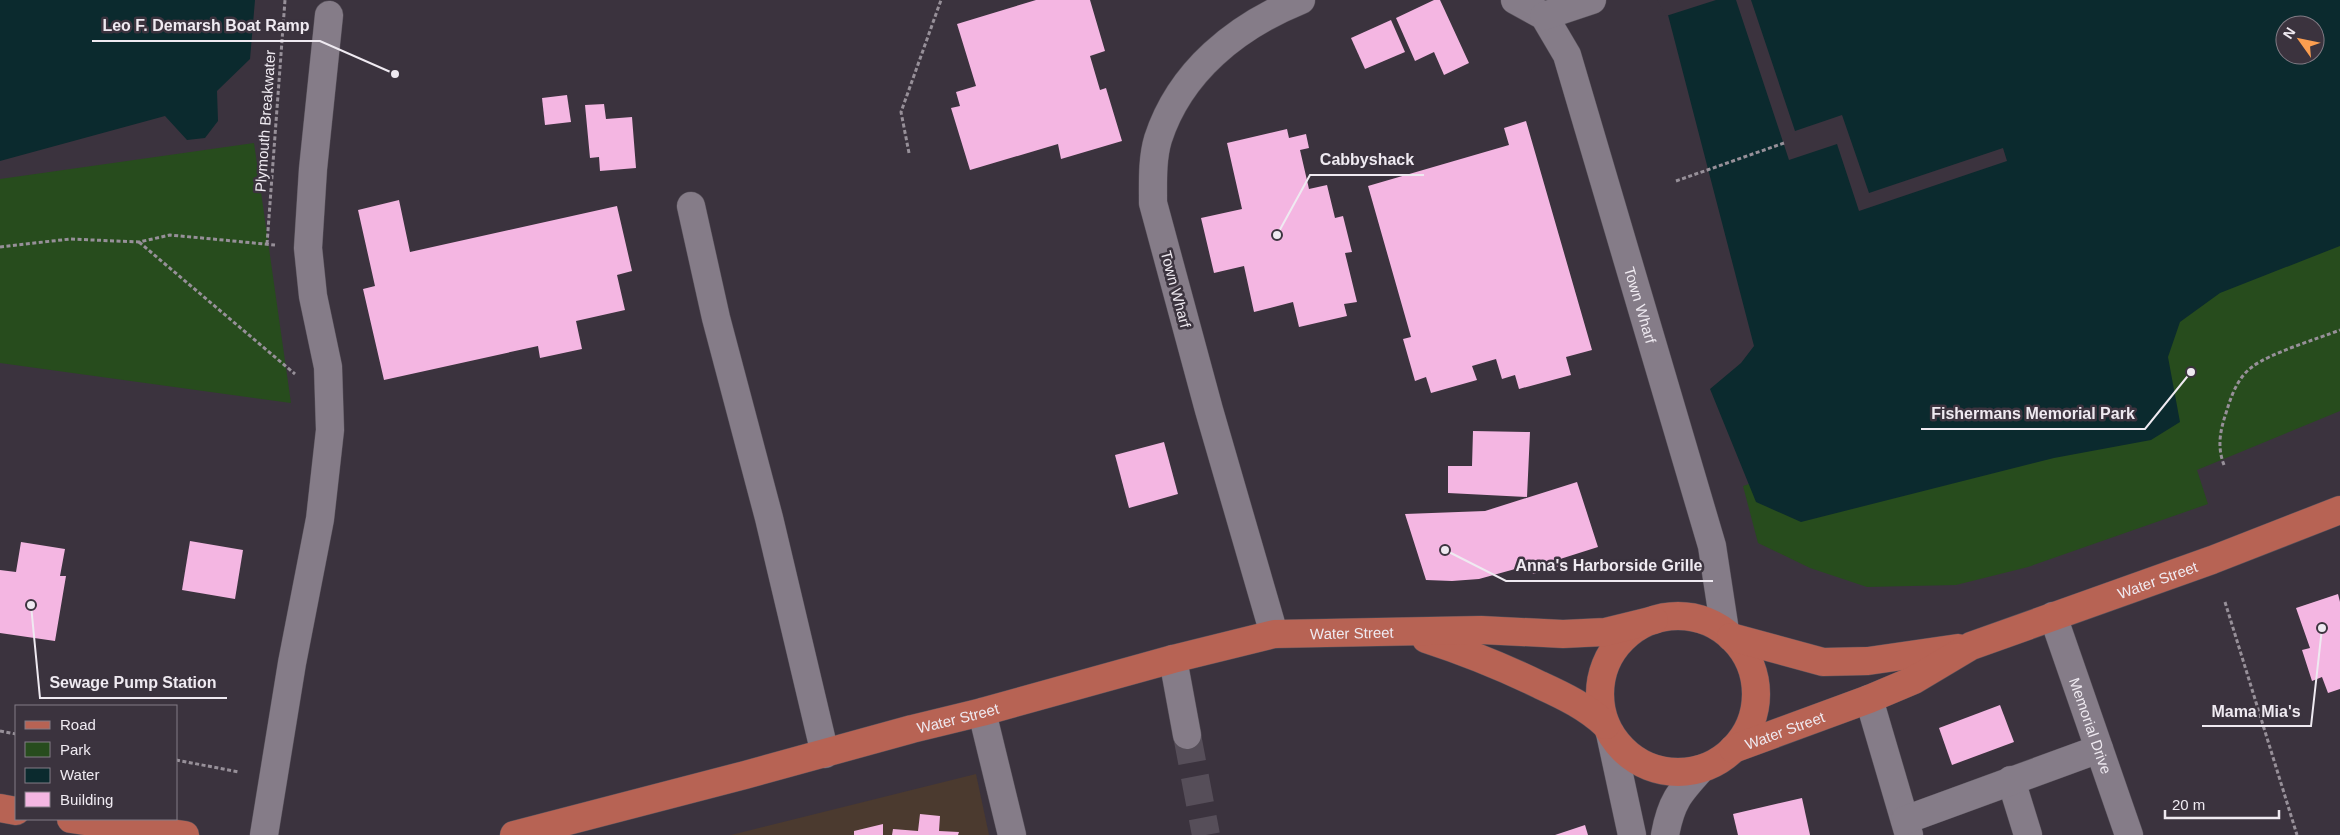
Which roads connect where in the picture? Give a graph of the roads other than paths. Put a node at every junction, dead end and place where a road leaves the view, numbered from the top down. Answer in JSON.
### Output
{"nodes":[{"id":1,"x":1301,"y":0,"type":"edge"},
{"id":2,"x":1515,"y":0,"type":"edge"},
{"id":3,"x":1592,"y":0,"type":"edge"},
{"id":4,"x":329,"y":15,"type":"dead end"},
{"id":5,"x":1544,"y":16,"type":"junction"},
{"id":6,"x":690,"y":206,"type":"dead end"},
{"id":7,"x":2340,"y":510,"type":"edge"},
{"id":8,"x":2053,"y":616,"type":"junction"},
{"id":9,"x":1654,"y":620,"type":"junction"},
{"id":10,"x":1405,"y":632,"type":"junction"},
{"id":11,"x":1274,"y":634,"type":"junction"},
{"id":12,"x":1728,"y":634,"type":"junction"},
{"id":13,"x":1971,"y":646,"type":"junction"},
{"id":14,"x":1173,"y":659,"type":"junction"},
{"id":15,"x":1870,"y":699,"type":"junction"},
{"id":16,"x":982,"y":712,"type":"junction"},
{"id":17,"x":1608,"y":729,"type":"junction"},
{"id":18,"x":1187,"y":735,"type":"tunnel mouth"},
{"id":19,"x":1733,"y":749,"type":"junction"},
{"id":20,"x":2099,"y":749,"type":"junction"},
{"id":21,"x":826,"y":754,"type":"junction"},
{"id":22,"x":1701,"y":769,"type":"junction"},
{"id":23,"x":2011,"y":780,"type":"junction"},
{"id":24,"x":0,"y":808,"type":"edge"},
{"id":25,"x":15,"y":811,"type":"edge"},
{"id":26,"x":78,"y":820,"type":"edge"},
{"id":27,"x":1907,"y":827,"type":"edge"},
{"id":28,"x":185,"y":835,"type":"edge"},
{"id":29,"x":264,"y":835,"type":"edge"},
{"id":30,"x":514,"y":835,"type":"edge"},
{"id":31,"x":1012,"y":835,"type":"edge"},
{"id":32,"x":1632,"y":835,"type":"edge"},
{"id":33,"x":1665,"y":835,"type":"edge"},
{"id":34,"x":2028,"y":835,"type":"edge"},
{"id":35,"x":2129,"y":835,"type":"edge"}],
"edges":[{"from":1,"to":11,"type":"street","name":"Town Wharf"},
{"from":2,"to":5,"type":"street"},
{"from":3,"to":5,"type":"street"},
{"from":4,"to":29,"type":"street"},
{"from":5,"to":12,"type":"street","name":"Town Wharf"},
{"from":6,"to":21,"type":"street"},
{"from":7,"to":8,"type":"main road","name":"Water Street"},
{"from":8,"to":13,"type":"main road","name":"Water Street"},
{"from":8,"to":20,"type":"street","name":"Memorial Drive"},
{"from":9,"to":10,"type":"main road","name":"Water Street"},
{"from":9,"to":12,"type":"main road"},
{"from":9,"to":17,"type":"main road"},
{"from":10,"to":11,"type":"main road","name":"Water Street"},
{"from":10,"to":17,"type":"main road","name":"Water Street"},
{"from":11,"to":14,"type":"main road","name":"Water Street"},
{"from":12,"to":13,"type":"main road","name":"Water Street"},
{"from":12,"to":19,"type":"main road"},
{"from":13,"to":15,"type":"main road","name":"Water Street"},
{"from":14,"to":16,"type":"main road","name":"Water Street"},
{"from":14,"to":18,"type":"street"},
{"from":15,"to":19,"type":"main road","name":"Water Street"},
{"from":15,"to":27,"type":"street"},
{"from":16,"to":21,"type":"main road","name":"Water Street"},
{"from":16,"to":31,"type":"street"},
{"from":17,"to":22,"type":"main road"},
{"from":17,"to":32,"type":"street"},
{"from":19,"to":22,"type":"main road"},
{"from":20,"to":23,"type":"street"},
{"from":20,"to":35,"type":"street","name":"Memorial Drive"},
{"from":21,"to":30,"type":"main road","name":"Water Street"},
{"from":22,"to":33,"type":"street"},
{"from":23,"to":27,"type":"street"},
{"from":23,"to":34,"type":"street"},
{"from":24,"to":25,"type":"main road"},
{"from":26,"to":28,"type":"main road"}]}
